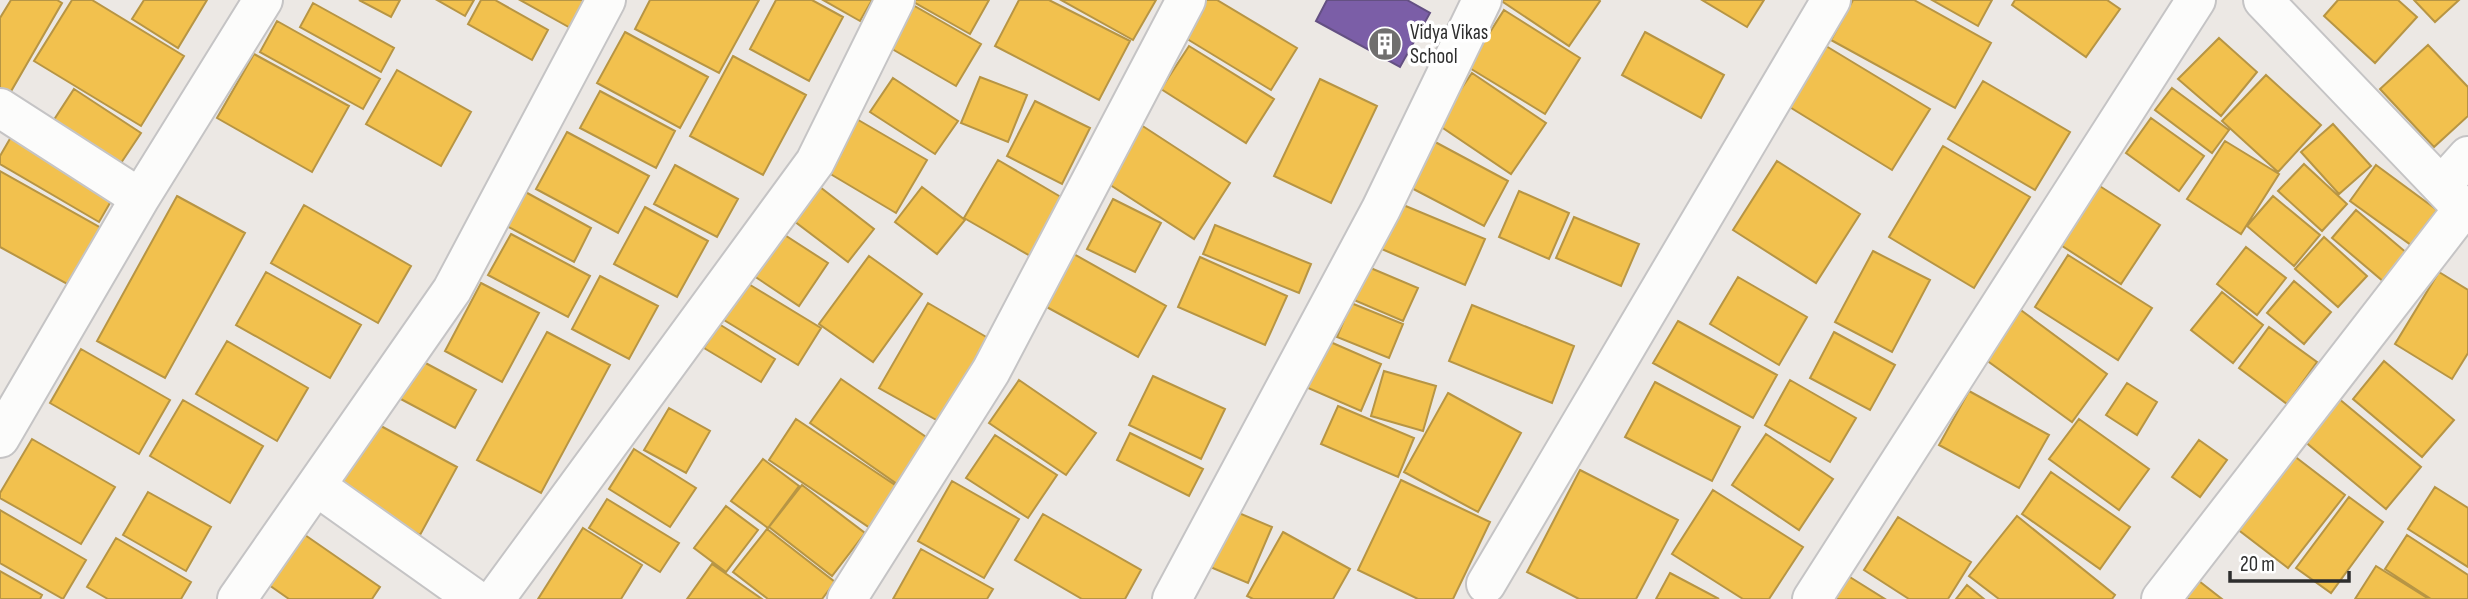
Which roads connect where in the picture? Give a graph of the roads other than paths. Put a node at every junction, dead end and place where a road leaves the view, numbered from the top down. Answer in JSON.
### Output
{"nodes":[{"id":1,"x":263,"y":0,"type":"edge"},
{"id":2,"x":606,"y":0,"type":"edge"},
{"id":3,"x":895,"y":0,"type":"edge"},
{"id":4,"x":1186,"y":0,"type":"edge"},
{"id":5,"x":1482,"y":0,"type":"edge"},
{"id":6,"x":1831,"y":0,"type":"edge"},
{"id":7,"x":2196,"y":0,"type":"edge"},
{"id":8,"x":2278,"y":5,"type":"edge"},
{"id":9,"x":0,"y":108,"type":"edge"},
{"id":10,"x":2468,"y":156,"type":"edge"},
{"id":11,"x":140,"y":198,"type":"junction"},
{"id":12,"x":2458,"y":203,"type":"edge"},
{"id":13,"x":10,"y":399,"type":"edge"},
{"id":14,"x":0,"y":438,"type":"edge"},
{"id":15,"x":316,"y":486,"type":"junction"},
{"id":16,"x":1486,"y":584,"type":"dead end"},
{"id":17,"x":237,"y":599,"type":"edge"},
{"id":18,"x":475,"y":599,"type":"edge"},
{"id":19,"x":495,"y":599,"type":"edge"},
{"id":20,"x":847,"y":599,"type":"edge"},
{"id":21,"x":1172,"y":599,"type":"edge"},
{"id":22,"x":1812,"y":599,"type":"edge"},
{"id":23,"x":2161,"y":599,"type":"edge"}],
"edges":[{"from":1,"to":11,"type":"street"},
{"from":2,"to":15,"type":"street"},
{"from":3,"to":19,"type":"street"},
{"from":4,"to":20,"type":"street"},
{"from":5,"to":21,"type":"street"},
{"from":6,"to":16,"type":"street"},
{"from":7,"to":22,"type":"street"},
{"from":8,"to":12,"type":"street"},
{"from":9,"to":11,"type":"street"},
{"from":10,"to":12,"type":"street"},
{"from":11,"to":13,"type":"street"},
{"from":12,"to":23,"type":"street"},
{"from":13,"to":14,"type":"street"},
{"from":15,"to":17,"type":"street"},
{"from":15,"to":18,"type":"street"}]}
